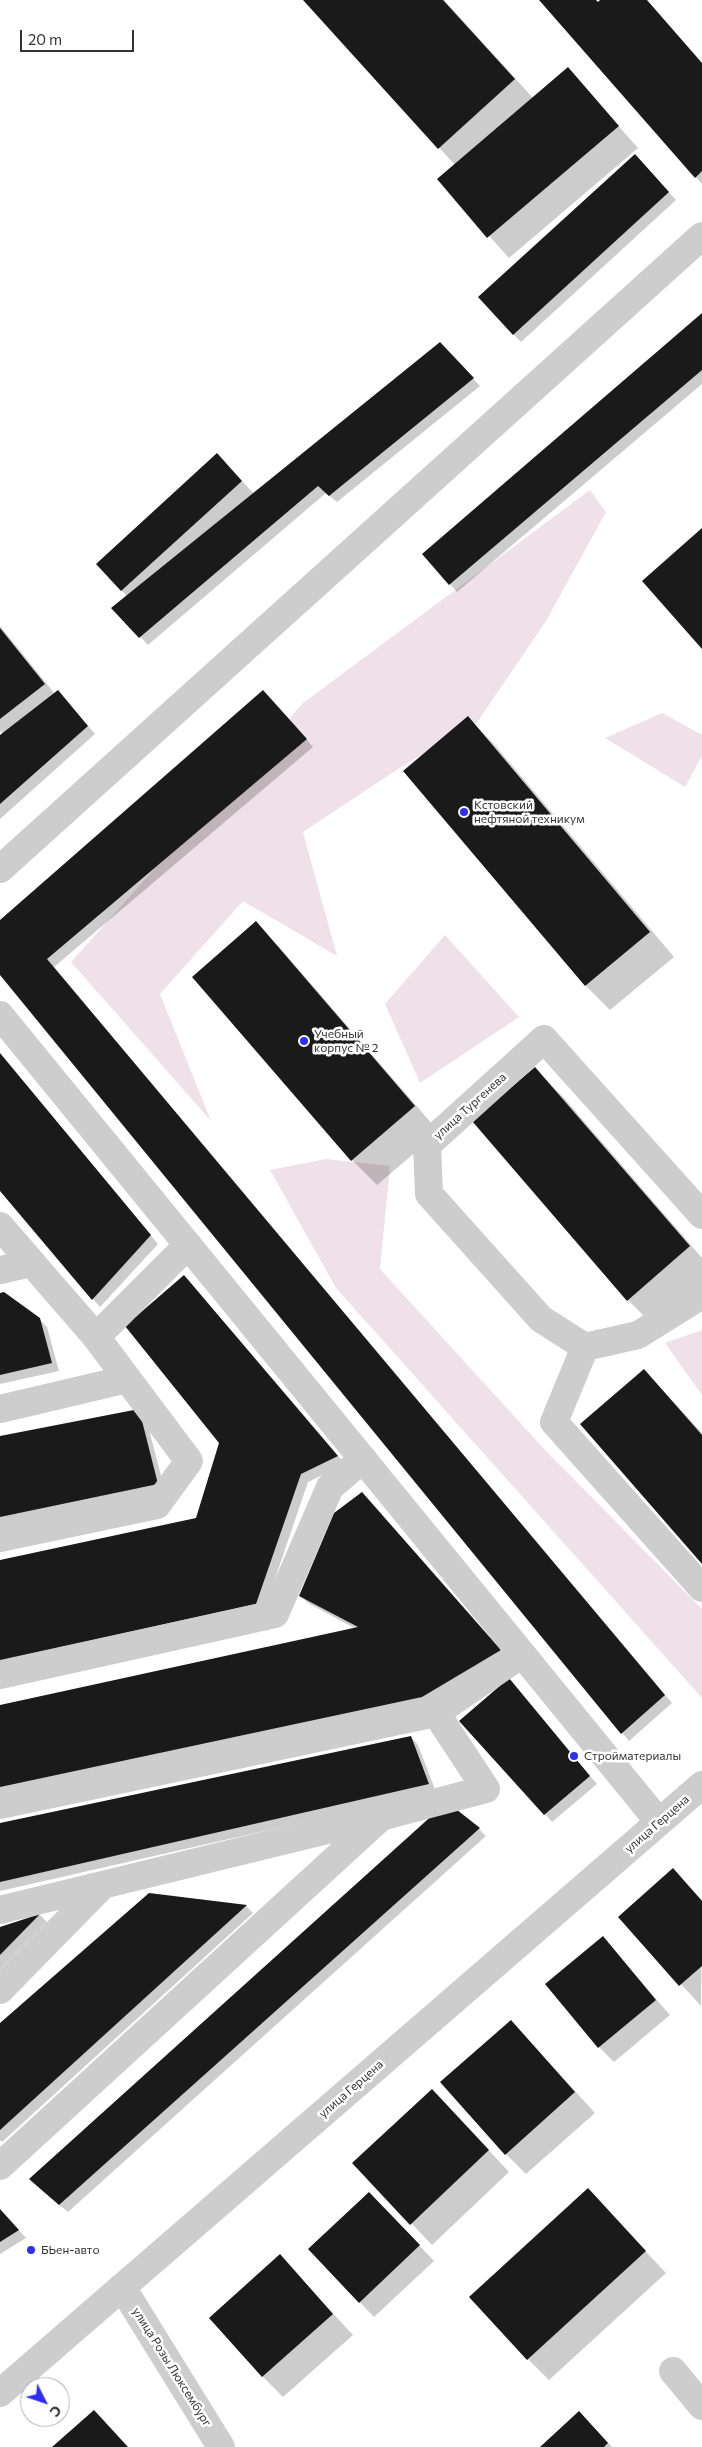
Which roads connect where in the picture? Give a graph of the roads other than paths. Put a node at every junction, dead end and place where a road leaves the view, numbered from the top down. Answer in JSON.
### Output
{"nodes":[{"id":1,"x":702,"y":236,"type":"edge"},
{"id":2,"x":0,"y":869,"type":"edge"},
{"id":3,"x":0,"y":1015,"type":"edge"},
{"id":4,"x":702,"y":1215,"type":"edge"},
{"id":5,"x":0,"y":1226,"type":"edge"},
{"id":6,"x":188,"y":1245,"type":"junction"},
{"id":7,"x":31,"y":1263,"type":"junction"},
{"id":8,"x":0,"y":1270,"type":"edge"},
{"id":9,"x":702,"y":1295,"type":"edge"},
{"id":10,"x":96,"y":1338,"type":"junction"},
{"id":11,"x":585,"y":1347,"type":"junction"},
{"id":12,"x":127,"y":1379,"type":"junction"},
{"id":13,"x":0,"y":1409,"type":"edge"},
{"id":14,"x":363,"y":1459,"type":"junction"},
{"id":15,"x":0,"y":1538,"type":"edge"},
{"id":16,"x":702,"y":1588,"type":"edge"},
{"id":17,"x":522,"y":1654,"type":"junction"},
{"id":18,"x":0,"y":1675,"type":"edge"},
{"id":19,"x":436,"y":1712,"type":"junction"},
{"id":20,"x":702,"y":1785,"type":"edge"},
{"id":21,"x":0,"y":1805,"type":"edge"},
{"id":22,"x":381,"y":1817,"type":"junction"},
{"id":23,"x":659,"y":1822,"type":"junction"},
{"id":24,"x":104,"y":1885,"type":"junction"},
{"id":25,"x":0,"y":1910,"type":"edge"},
{"id":26,"x":0,"y":1990,"type":"edge"},
{"id":27,"x":0,"y":2166,"type":"edge"},
{"id":28,"x":122,"y":2287,"type":"junction"},
{"id":29,"x":673,"y":2371,"type":"dead end"},
{"id":30,"x":0,"y":2393,"type":"edge"},
{"id":31,"x":702,"y":2406,"type":"edge"},
{"id":32,"x":221,"y":2447,"type":"edge"}],
"edges":[{"from":1,"to":2,"type":"street"},
{"from":3,"to":6,"type":"street"},
{"from":4,"to":11,"type":"street","name":"улица Тургенева"},
{"from":5,"to":7,"type":"street"},
{"from":6,"to":10,"type":"street"},
{"from":6,"to":14,"type":"street"},
{"from":7,"to":8,"type":"street"},
{"from":7,"to":10,"type":"street"},
{"from":9,"to":11,"type":"street"},
{"from":10,"to":12,"type":"street"},
{"from":11,"to":16,"type":"street"},
{"from":12,"to":13,"type":"street"},
{"from":12,"to":15,"type":"street"},
{"from":14,"to":17,"type":"street"},
{"from":14,"to":18,"type":"street"},
{"from":17,"to":19,"type":"street"},
{"from":17,"to":23,"type":"street"},
{"from":19,"to":21,"type":"street"},
{"from":19,"to":22,"type":"street"},
{"from":20,"to":23,"type":"street","name":"улица Герцена"},
{"from":22,"to":24,"type":"street"},
{"from":22,"to":27,"type":"street"},
{"from":23,"to":28,"type":"street","name":"улица Герцена"},
{"from":24,"to":25,"type":"street"},
{"from":24,"to":26,"type":"street"},
{"from":28,"to":30,"type":"street","name":"улица Герцена"},
{"from":28,"to":32,"type":"street","name":"улица Розы Люксембург"},
{"from":29,"to":31,"type":"street"}]}
